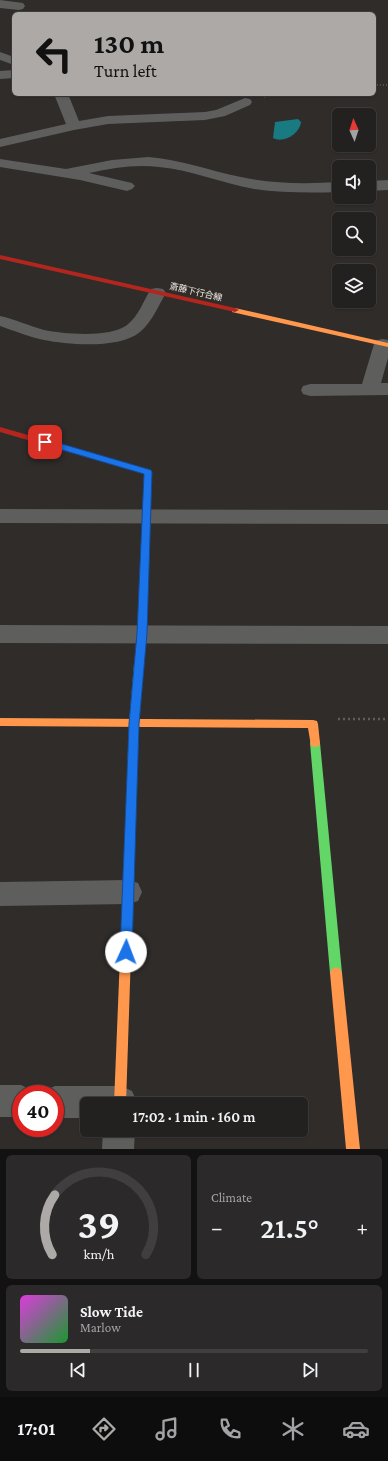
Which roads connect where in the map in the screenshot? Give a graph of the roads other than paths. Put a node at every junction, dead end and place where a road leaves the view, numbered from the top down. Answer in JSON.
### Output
{"nodes":[{"id":1,"x":0,"y":4,"type":"edge"},
{"id":2,"x":19,"y":6,"type":"dead end"},
{"id":3,"x":0,"y":56,"type":"edge"},
{"id":4,"x":12,"y":59,"type":"edge"},
{"id":5,"x":12,"y":74,"type":"edge"},
{"id":6,"x":0,"y":75,"type":"edge"},
{"id":7,"x":62,"y":96,"type":"edge"},
{"id":8,"x":245,"y":102,"type":"dead end"},
{"id":9,"x":74,"y":126,"type":"junction"},
{"id":10,"x":0,"y":143,"type":"edge"},
{"id":11,"x":0,"y":163,"type":"edge"},
{"id":12,"x":67,"y":173,"type":"junction"},
{"id":13,"x":388,"y":185,"type":"edge"},
{"id":14,"x":126,"y":186,"type":"dead end"},
{"id":15,"x":376,"y":186,"type":"edge"},
{"id":16,"x":332,"y":187,"type":"edge"},
{"id":17,"x":0,"y":257,"type":"edge"},
{"id":18,"x":157,"y":293,"type":"junction"},
{"id":19,"x":0,"y":321,"type":"edge"},
{"id":20,"x":386,"y":345,"type":"edge"},
{"id":21,"x":379,"y":389,"type":"edge"},
{"id":22,"x":310,"y":390,"type":"dead end"},
{"id":23,"x":0,"y":429,"type":"edge"},
{"id":24,"x":0,"y":516,"type":"edge"},
{"id":25,"x":147,"y":517,"type":"junction"},
{"id":26,"x":388,"y":517,"type":"edge"},
{"id":27,"x":142,"y":633,"type":"junction"},
{"id":28,"x":0,"y":634,"type":"edge"},
{"id":29,"x":388,"y":635,"type":"edge"},
{"id":30,"x":0,"y":722,"type":"edge"},
{"id":31,"x":134,"y":724,"type":"junction"},
{"id":32,"x":128,"y":892,"type":"junction"},
{"id":33,"x":0,"y":894,"type":"edge"},
{"id":34,"x":121,"y":1097,"type":"edge"},
{"id":35,"x":0,"y":1101,"type":"edge"},
{"id":36,"x":12,"y":1101,"type":"edge"},
{"id":37,"x":64,"y":1103,"type":"edge"},
{"id":38,"x":80,"y":1106,"type":"edge"},
{"id":39,"x":119,"y":1137,"type":"edge"},
{"id":40,"x":118,"y":1149,"type":"edge"},
{"id":41,"x":352,"y":1149,"type":"edge"}],
"edges":[{"from":1,"to":2,"type":"street"},
{"from":3,"to":4,"type":"street"},
{"from":5,"to":6,"type":"street"},
{"from":7,"to":9,"type":"street"},
{"from":8,"to":9,"type":"street"},
{"from":9,"to":10,"type":"street"},
{"from":11,"to":12,"type":"street"},
{"from":12,"to":14,"type":"street"},
{"from":12,"to":16,"type":"street"},
{"from":13,"to":15,"type":"street"},
{"from":17,"to":18,"type":"street","name":"斎藤下行合線"},
{"from":18,"to":19,"type":"street"},
{"from":18,"to":20,"type":"street","name":"斎藤下行合線"},
{"from":20,"to":21,"type":"street"},
{"from":21,"to":22,"type":"street"},
{"from":23,"to":25,"type":"street"},
{"from":24,"to":25,"type":"street"},
{"from":25,"to":26,"type":"street"},
{"from":25,"to":27,"type":"street"},
{"from":27,"to":28,"type":"street"},
{"from":27,"to":29,"type":"street"},
{"from":27,"to":31,"type":"street"},
{"from":30,"to":31,"type":"street"},
{"from":31,"to":32,"type":"street"},
{"from":31,"to":41,"type":"street"},
{"from":32,"to":33,"type":"street"},
{"from":32,"to":34,"type":"street"},
{"from":35,"to":36,"type":"street"},
{"from":37,"to":38,"type":"street"},
{"from":39,"to":40,"type":"street"}]}
